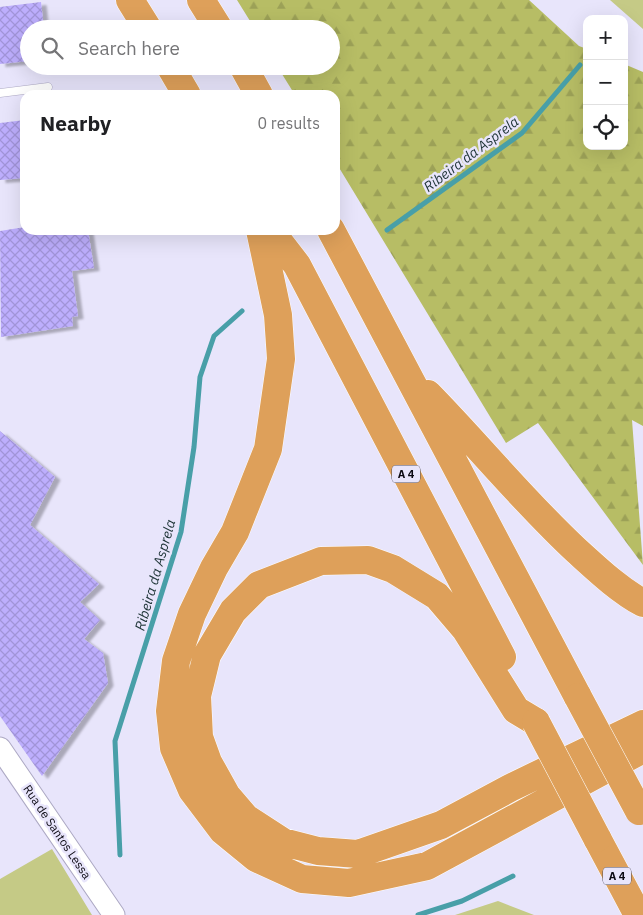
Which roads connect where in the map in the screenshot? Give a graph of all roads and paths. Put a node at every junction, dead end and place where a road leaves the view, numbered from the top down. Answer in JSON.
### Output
{"nodes":[{"id":1,"x":130,"y":0,"type":"edge"},
{"id":2,"x":201,"y":0,"type":"edge"},
{"id":3,"x":142,"y":20,"type":"edge"},
{"id":4,"x":213,"y":20,"type":"edge"},
{"id":5,"x":175,"y":75,"type":"edge"},
{"id":6,"x":248,"y":75,"type":"edge"},
{"id":7,"x":48,"y":87,"type":"dead end"},
{"id":8,"x":184,"y":90,"type":"edge"},
{"id":9,"x":256,"y":90,"type":"edge"},
{"id":10,"x":0,"y":92,"type":"edge"},
{"id":11,"x":261,"y":235,"type":"edge"},
{"id":12,"x":274,"y":235,"type":"edge"},
{"id":13,"x":334,"y":235,"type":"edge"},
{"id":14,"x":406,"y":371,"type":"junction"},
{"id":15,"x":643,"y":603,"type":"edge"},
{"id":16,"x":536,"y":722,"type":"junction"},
{"id":17,"x":643,"y":724,"type":"edge"},
{"id":18,"x":0,"y":748,"type":"edge"},
{"id":19,"x":643,"y":749,"type":"edge"},
{"id":20,"x":641,"y":815,"type":"edge"},
{"id":21,"x":114,"y":915,"type":"edge"},
{"id":22,"x":638,"y":915,"type":"edge"}],
"edges":[{"from":1,"to":3,"type":"highway"},
{"from":2,"to":4,"type":"highway"},
{"from":5,"to":8,"type":"highway"},
{"from":6,"to":9,"type":"highway"},
{"from":7,"to":10,"type":"lane"},
{"from":11,"to":19,"type":"highway"},
{"from":12,"to":16,"type":"highway","number":"A 4"},
{"from":13,"to":14,"type":"highway"},
{"from":14,"to":15,"type":"highway"},
{"from":14,"to":20,"type":"highway","bridge":true},
{"from":16,"to":17,"type":"highway"},
{"from":16,"to":22,"type":"highway","number":"A 4","bridge":true},
{"from":18,"to":21,"type":"main road","name":"Rua de Santos Lessa"}]}
